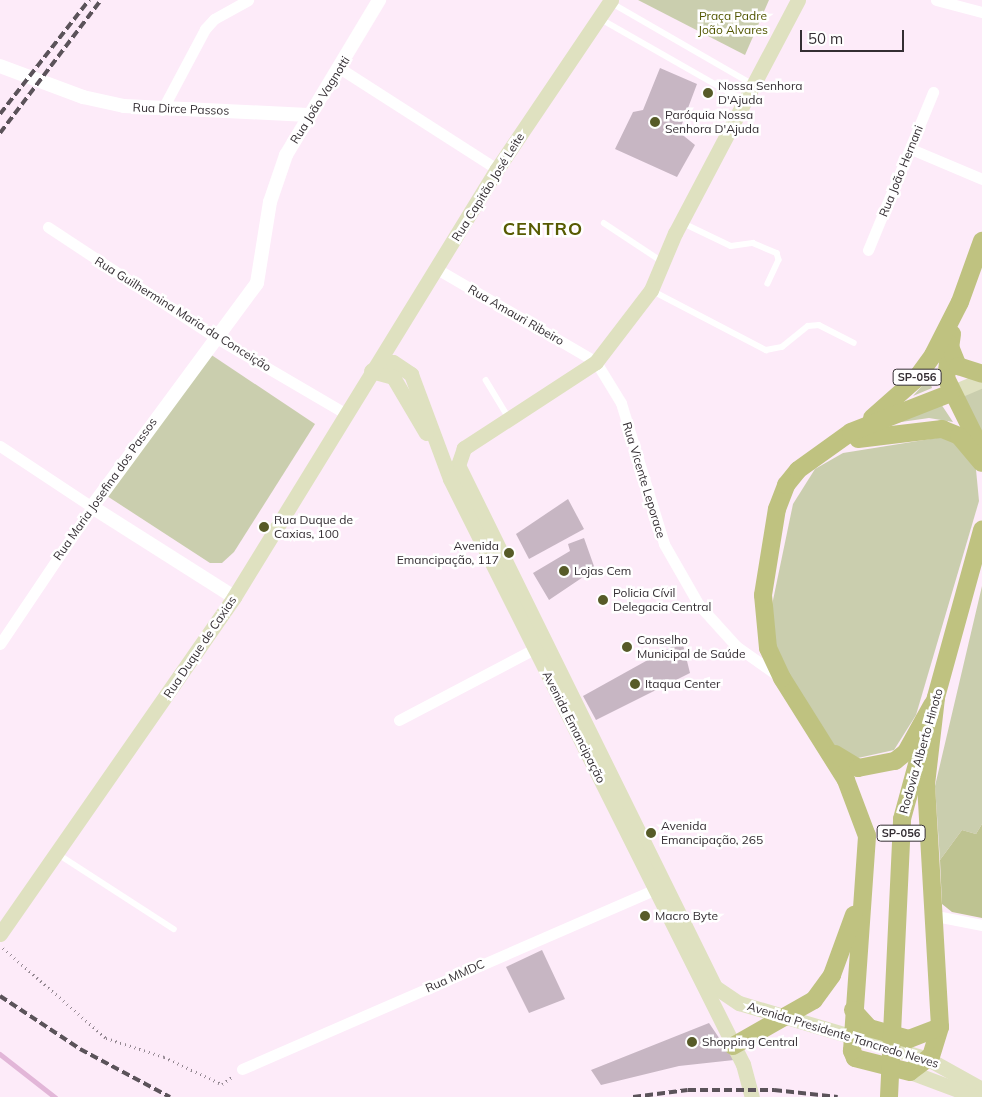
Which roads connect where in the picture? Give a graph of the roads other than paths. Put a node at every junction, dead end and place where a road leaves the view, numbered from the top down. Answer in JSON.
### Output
{"nodes":[{"id":1,"x":248,"y":0,"type":"edge"},
{"id":2,"x":379,"y":0,"type":"edge"},
{"id":3,"x":798,"y":0,"type":"edge"},
{"id":4,"x":936,"y":0,"type":"edge"},
{"id":5,"x":610,"y":1,"type":"edge"},
{"id":6,"x":982,"y":12,"type":"edge"},
{"id":7,"x":599,"y":18,"type":"junction"},
{"id":8,"x":0,"y":66,"type":"edge"},
{"id":9,"x":340,"y":70,"type":"junction"},
{"id":10,"x":756,"y":86,"type":"junction"},
{"id":11,"x":933,"y":92,"type":"dead end"},
{"id":12,"x":747,"y":103,"type":"junction"},
{"id":13,"x":162,"y":110,"type":"junction"},
{"id":14,"x":308,"y":115,"type":"junction"},
{"id":15,"x":911,"y":150,"type":"junction"},
{"id":16,"x":496,"y":169,"type":"junction"},
{"id":17,"x":982,"y":179,"type":"edge"},
{"id":18,"x":681,"y":222,"type":"junction"},
{"id":19,"x":604,"y":223,"type":"dead end"},
{"id":20,"x":48,"y":227,"type":"dead end"},
{"id":21,"x":982,"y":242,"type":"edge"},
{"id":22,"x":868,"y":250,"type":"dead end"},
{"id":23,"x":663,"y":262,"type":"junction"},
{"id":24,"x":437,"y":269,"type":"junction"},
{"id":25,"x":768,"y":284,"type":"dead end"},
{"id":26,"x":651,"y":290,"type":"junction"},
{"id":27,"x":960,"y":302,"type":"junction"},
{"id":28,"x":394,"y":335,"type":"junction"},
{"id":29,"x":213,"y":336,"type":"junction"},
{"id":30,"x":854,"y":343,"type":"dead end"},
{"id":31,"x":949,"y":344,"type":"junction"},
{"id":32,"x":393,"y":362,"type":"junction"},
{"id":33,"x":596,"y":362,"type":"junction"},
{"id":34,"x":371,"y":371,"type":"junction"},
{"id":35,"x":982,"y":374,"type":"edge"},
{"id":36,"x":486,"y":380,"type":"dead end"},
{"id":37,"x":982,"y":380,"type":"edge"},
{"id":38,"x":951,"y":393,"type":"junction"},
{"id":39,"x":421,"y":397,"type":"junction"},
{"id":40,"x":345,"y":414,"type":"junction"},
{"id":41,"x":510,"y":420,"type":"junction"},
{"id":42,"x":851,"y":432,"type":"junction"},
{"id":43,"x":0,"y":446,"type":"edge"},
{"id":44,"x":464,"y":448,"type":"junction"},
{"id":45,"x":821,"y":450,"type":"junction"},
{"id":46,"x":982,"y":451,"type":"edge"},
{"id":47,"x":440,"y":456,"type":"junction"},
{"id":48,"x":982,"y":464,"type":"edge"},
{"id":49,"x":92,"y":507,"type":"junction"},
{"id":50,"x":982,"y":530,"type":"edge"},
{"id":51,"x":979,"y":554,"type":"edge"},
{"id":52,"x":234,"y":597,"type":"junction"},
{"id":53,"x":0,"y":644,"type":"edge"},
{"id":54,"x":541,"y":645,"type":"junction"},
{"id":55,"x":782,"y":678,"type":"junction"},
{"id":56,"x":936,"y":698,"type":"junction"},
{"id":57,"x":399,"y":720,"type":"dead end"},
{"id":58,"x":828,"y":748,"type":"junction"},
{"id":59,"x":58,"y":854,"type":"junction"},
{"id":60,"x":661,"y":886,"type":"junction"},
{"id":61,"x":861,"y":896,"type":"junction"},
{"id":62,"x":931,"y":915,"type":"junction"},
{"id":63,"x":982,"y":925,"type":"edge"},
{"id":64,"x":174,"y":929,"type":"dead end"},
{"id":65,"x":0,"y":934,"type":"edge"},
{"id":66,"x":729,"y":999,"type":"joint"},
{"id":67,"x":852,"y":1010,"type":"junction"},
{"id":68,"x":787,"y":1018,"type":"junction"},
{"id":69,"x":940,"y":1028,"type":"junction"},
{"id":70,"x":851,"y":1038,"type":"junction"},
{"id":71,"x":733,"y":1046,"type":"junction"},
{"id":72,"x":928,"y":1059,"type":"junction"},
{"id":73,"x":242,"y":1069,"type":"road end"},
{"id":74,"x":910,"y":1072,"type":"junction"},
{"id":75,"x":982,"y":1089,"type":"edge"},
{"id":76,"x":752,"y":1097,"type":"edge"},
{"id":77,"x":889,"y":1097,"type":"edge"},
{"id":78,"x":977,"y":1097,"type":"edge"}],
"edges":[{"from":1,"to":13,"type":"street"},
{"from":2,"to":9,"type":"street","name":"Rua João Vagnotti"},
{"from":3,"to":10,"type":"main road"},
{"from":4,"to":6,"type":"street"},
{"from":5,"to":7,"type":"main road","name":"Rua Capitão José Leite"},
{"from":5,"to":10,"type":"lane"},
{"from":7,"to":12,"type":"lane"},
{"from":7,"to":16,"type":"main road","name":"Rua Capitão José Leite"},
{"from":8,"to":13,"type":"street","name":"Rua Dirce Passos"},
{"from":9,"to":14,"type":"street","name":"Rua João Vagnotti"},
{"from":9,"to":16,"type":"street"},
{"from":10,"to":12,"type":"main road"},
{"from":11,"to":15,"type":"street","name":"Rua João Hernani"},
{"from":12,"to":18,"type":"main road"},
{"from":13,"to":14,"type":"street","name":"Rua Dirce Passos"},
{"from":14,"to":29,"type":"street","name":"Rua João Vagnotti"},
{"from":15,"to":17,"type":"street"},
{"from":15,"to":22,"type":"street","name":"Rua João Hernani"},
{"from":16,"to":24,"type":"main road","name":"Rua Capitão José Leite"},
{"from":18,"to":23,"type":"main road"},
{"from":18,"to":25,"type":"lane"},
{"from":19,"to":23,"type":"lane"},
{"from":20,"to":29,"type":"street","name":"Rua Guilhermina Maria da Conceição"},
{"from":21,"to":27,"type":"main road","number":"SP-056"},
{"from":23,"to":26,"type":"main road"},
{"from":24,"to":28,"type":"main road","name":"Rua Capitão José Leite"},
{"from":24,"to":33,"type":"street","name":"Rua Amauri Ribeiro"},
{"from":26,"to":30,"type":"lane"},
{"from":26,"to":33,"type":"main road"},
{"from":27,"to":31,"type":"main road","number":"SP-056"},
{"from":27,"to":42,"type":"main road","number":"SP-056"},
{"from":28,"to":32,"type":"main road"},
{"from":28,"to":34,"type":"main road","name":"Rua Capitão José Leite"},
{"from":29,"to":40,"type":"street","name":"Rua Guilhermina Maria da Conceição"},
{"from":29,"to":49,"type":"street","name":"Rua Maria Josefina dos Passos"},
{"from":31,"to":35,"type":"main road"},
{"from":31,"to":38,"type":"main road","number":"SP-056"},
{"from":32,"to":34,"type":"main road"},
{"from":32,"to":39,"type":"main road","name":"Avenida Emancipação"},
{"from":33,"to":41,"type":"main road"},
{"from":33,"to":55,"type":"street","name":"Rua Vicente Leporace"},
{"from":34,"to":40,"type":"main road","name":"Rua Duque de Caxias"},
{"from":34,"to":47,"type":"main road"},
{"from":36,"to":41,"type":"lane"},
{"from":37,"to":38,"type":"main road"},
{"from":38,"to":42,"type":"main road"},
{"from":38,"to":46,"type":"main road","number":"SP-056"},
{"from":39,"to":44,"type":"main road"},
{"from":39,"to":47,"type":"main road","name":"Avenida Emancipação"},
{"from":40,"to":52,"type":"main road","name":"Rua Duque de Caxias"},
{"from":41,"to":44,"type":"main road"},
{"from":42,"to":45,"type":"main road","number":"SP-056"},
{"from":43,"to":49,"type":"street"},
{"from":44,"to":54,"type":"main road","name":"Avenida Emancipação"},
{"from":45,"to":48,"type":"main road"},
{"from":45,"to":55,"type":"main road","number":"SP-056"},
{"from":47,"to":54,"type":"main road","name":"Avenida Emancipação"},
{"from":49,"to":52,"type":"street"},
{"from":49,"to":53,"type":"street","name":"Rua Maria Josefina dos Passos"},
{"from":50,"to":51,"type":"main road","name":"Rodovia Alberto Hinoto","number":"SP-056"},
{"from":51,"to":56,"type":"main road","name":"Rodovia Alberto Hinoto","number":"SP-056"},
{"from":52,"to":59,"type":"main road","name":"Rua Duque de Caxias"},
{"from":54,"to":57,"type":"street"},
{"from":54,"to":60,"type":"main road","name":"Avenida Emancipação"},
{"from":55,"to":58,"type":"main road","number":"SP-056"},
{"from":56,"to":58,"type":"main road"},
{"from":56,"to":62,"type":"main road"},
{"from":56,"to":77,"type":"main road","name":"Rodovia Alberto Hinoto","number":"SP-056"},
{"from":58,"to":61,"type":"main road","number":"SP-056"},
{"from":59,"to":64,"type":"lane"},
{"from":59,"to":65,"type":"main road","name":"Rua Duque de Caxias"},
{"from":60,"to":66,"type":"main road","name":"Avenida Emancipação"},
{"from":60,"to":71,"type":"main road","name":"Avenida Emancipação"},
{"from":60,"to":73,"type":"street","name":"Rua MMDC"},
{"from":61,"to":67,"type":"main road"},
{"from":61,"to":68,"type":"main road"},
{"from":62,"to":63,"type":"street"},
{"from":62,"to":69,"type":"main road"},
{"from":66,"to":68,"type":"main road","name":"Avenida Presidente Tancredo Neves"},
{"from":67,"to":69,"type":"main road"},
{"from":67,"to":70,"type":"main road"},
{"from":68,"to":70,"type":"main road","name":"Avenida Presidente Tancredo Neves"},
{"from":68,"to":71,"type":"main road"},
{"from":69,"to":72,"type":"main road"},
{"from":70,"to":72,"type":"main road","name":"Avenida Presidente Tancredo Neves"},
{"from":70,"to":74,"type":"main road","name":"Avenida Presidente Tancredo Neves"},
{"from":71,"to":76,"type":"main road","name":"Avenida Emancipação"},
{"from":72,"to":74,"type":"main road"},
{"from":72,"to":75,"type":"main road","name":"Avenida Presidente Tancredo Neves"},
{"from":74,"to":78,"type":"main road","name":"Avenida Presidente Tancredo Neves"}]}
